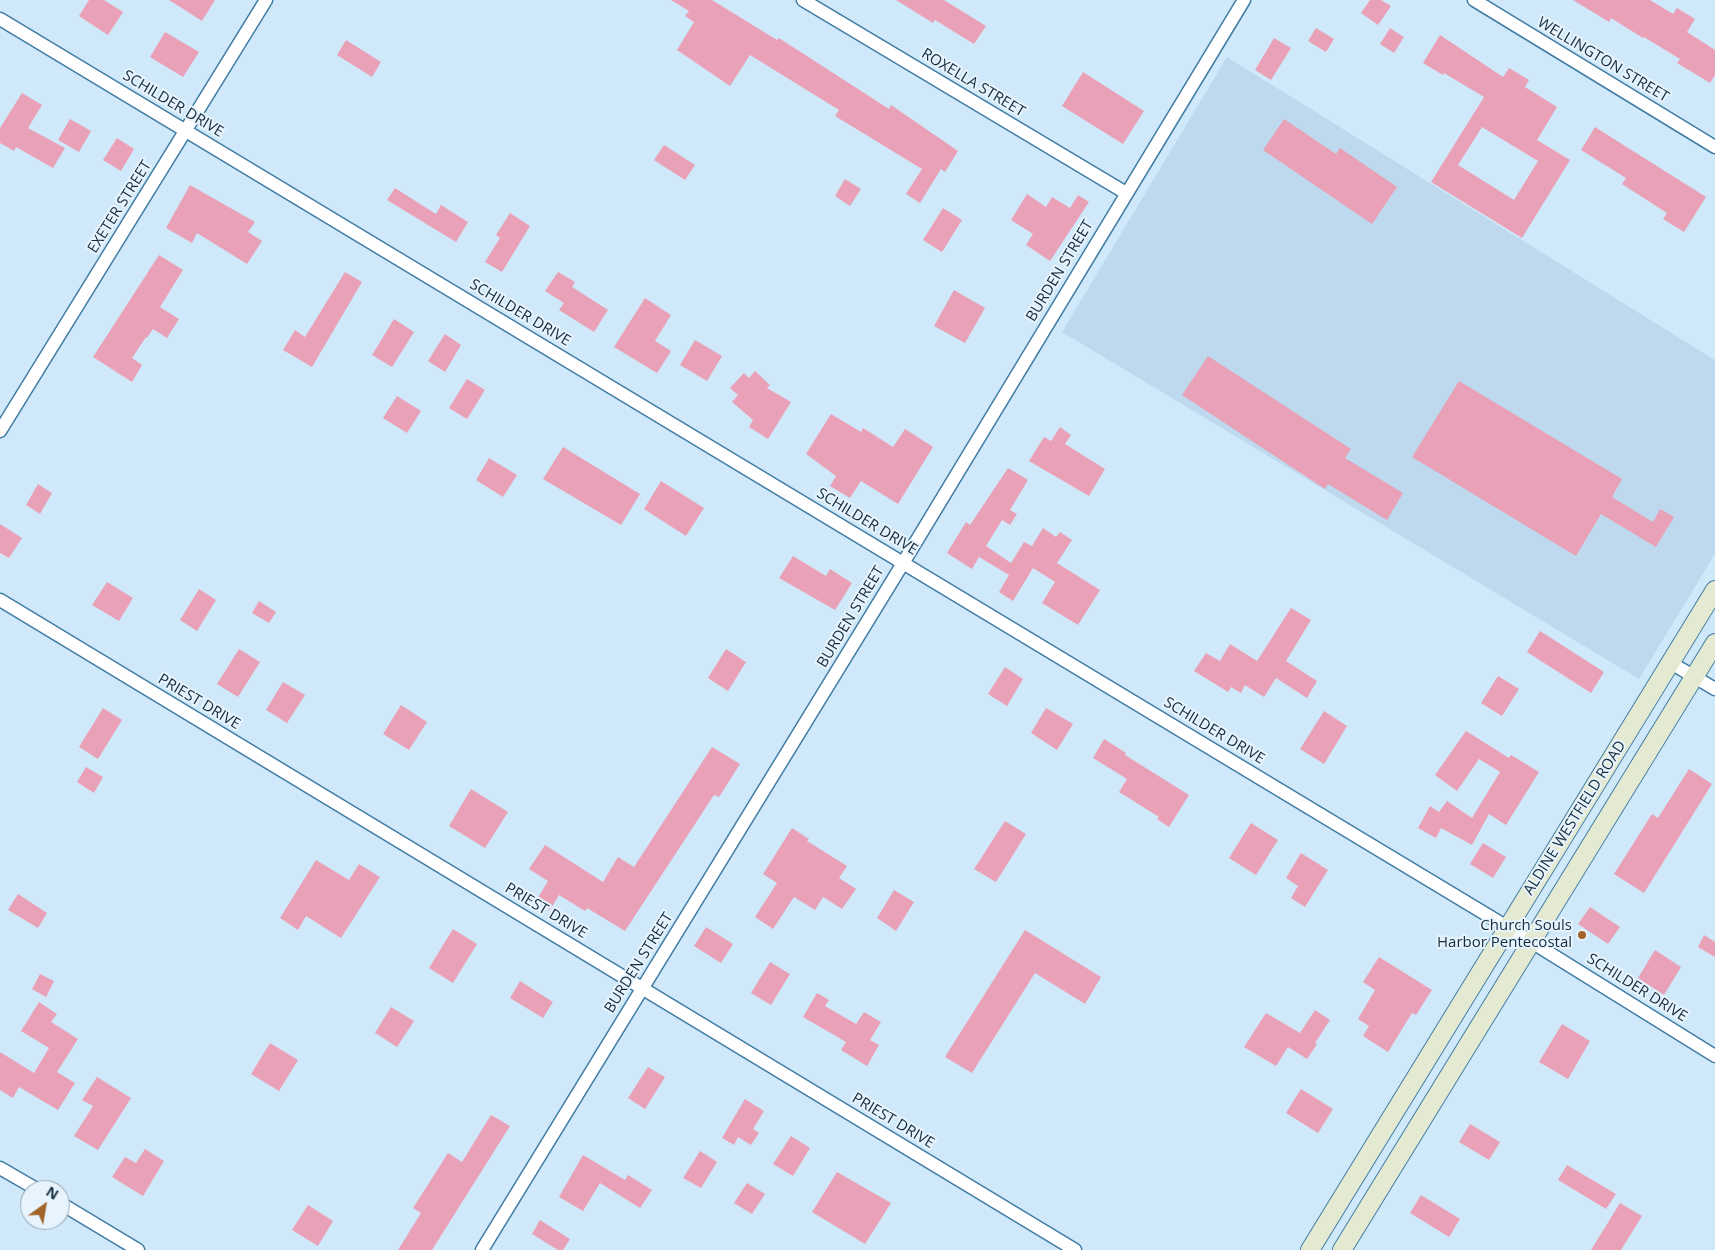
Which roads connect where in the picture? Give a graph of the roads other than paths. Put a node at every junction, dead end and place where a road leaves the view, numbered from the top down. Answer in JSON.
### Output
{"nodes":[{"id":1,"x":266,"y":0,"type":"edge"},
{"id":2,"x":804,"y":0,"type":"edge"},
{"id":3,"x":1244,"y":0,"type":"edge"},
{"id":4,"x":1474,"y":0,"type":"edge"},
{"id":5,"x":0,"y":19,"type":"edge"},
{"id":6,"x":186,"y":131,"type":"junction"},
{"id":7,"x":1715,"y":147,"type":"edge"},
{"id":8,"x":1126,"y":193,"type":"junction"},
{"id":9,"x":0,"y":431,"type":"edge"},
{"id":10,"x":903,"y":562,"type":"junction"},
{"id":11,"x":1715,"y":590,"type":"edge"},
{"id":12,"x":0,"y":600,"type":"edge"},
{"id":13,"x":1715,"y":644,"type":"edge"},
{"id":14,"x":1671,"y":662,"type":"junction"},
{"id":15,"x":1695,"y":677,"type":"junction"},
{"id":16,"x":1715,"y":689,"type":"edge"},
{"id":17,"x":1507,"y":928,"type":"junction"},
{"id":18,"x":1531,"y":942,"type":"junction"},
{"id":19,"x":642,"y":988,"type":"junction"},
{"id":20,"x":1715,"y":1056,"type":"edge"},
{"id":21,"x":1378,"y":1138,"type":"junction"},
{"id":22,"x":1402,"y":1153,"type":"junction"},
{"id":23,"x":0,"y":1168,"type":"edge"},
{"id":24,"x":21,"y":1180,"type":"edge"},
{"id":25,"x":70,"y":1209,"type":"edge"},
{"id":26,"x":138,"y":1250,"type":"edge"},
{"id":27,"x":482,"y":1250,"type":"edge"},
{"id":28,"x":1075,"y":1250,"type":"edge"},
{"id":29,"x":1310,"y":1250,"type":"edge"},
{"id":30,"x":1342,"y":1250,"type":"edge"}],
"edges":[{"from":1,"to":6,"type":"street","name":"EXETER STREET"},
{"from":2,"to":8,"type":"street","name":"ROXELLA STREET"},
{"from":3,"to":8,"type":"street","name":"BURDEN STREET"},
{"from":4,"to":7,"type":"street","name":"WELLINGTON STREET"},
{"from":5,"to":6,"type":"street","name":"SCHILDER DRIVE"},
{"from":6,"to":9,"type":"street","name":"EXETER STREET"},
{"from":6,"to":10,"type":"street","name":"SCHILDER DRIVE"},
{"from":8,"to":10,"type":"street","name":"BURDEN STREET"},
{"from":10,"to":17,"type":"street","name":"SCHILDER DRIVE"},
{"from":10,"to":19,"type":"street","name":"BURDEN STREET"},
{"from":11,"to":14,"type":"main road","name":"ALDINE WESTFIELD ROAD"},
{"from":12,"to":19,"type":"street","name":"PRIEST DRIVE"},
{"from":13,"to":15,"type":"main road","name":"ALDINE WESTFIELD ROAD"},
{"from":14,"to":15,"type":"street"},
{"from":14,"to":17,"type":"main road","name":"ALDINE WESTFIELD ROAD"},
{"from":15,"to":16,"type":"street"},
{"from":15,"to":18,"type":"main road","name":"ALDINE WESTFIELD ROAD"},
{"from":17,"to":18,"type":"street","name":"SCHILDER DRIVE"},
{"from":17,"to":21,"type":"main road","name":"ALDINE WESTFIELD ROAD"},
{"from":18,"to":20,"type":"street","name":"SCHILDER DRIVE"},
{"from":18,"to":22,"type":"main road","name":"ALDINE WESTFIELD ROAD"},
{"from":19,"to":27,"type":"street","name":"BURDEN STREET"},
{"from":19,"to":28,"type":"street","name":"PRIEST DRIVE"},
{"from":21,"to":22,"type":"main road"},
{"from":21,"to":29,"type":"main road","name":"ALDINE WESTFIELD ROAD"},
{"from":22,"to":30,"type":"main road","name":"ALDINE WESTFIELD ROAD"},
{"from":23,"to":24,"type":"street"},
{"from":25,"to":26,"type":"street"}]}
